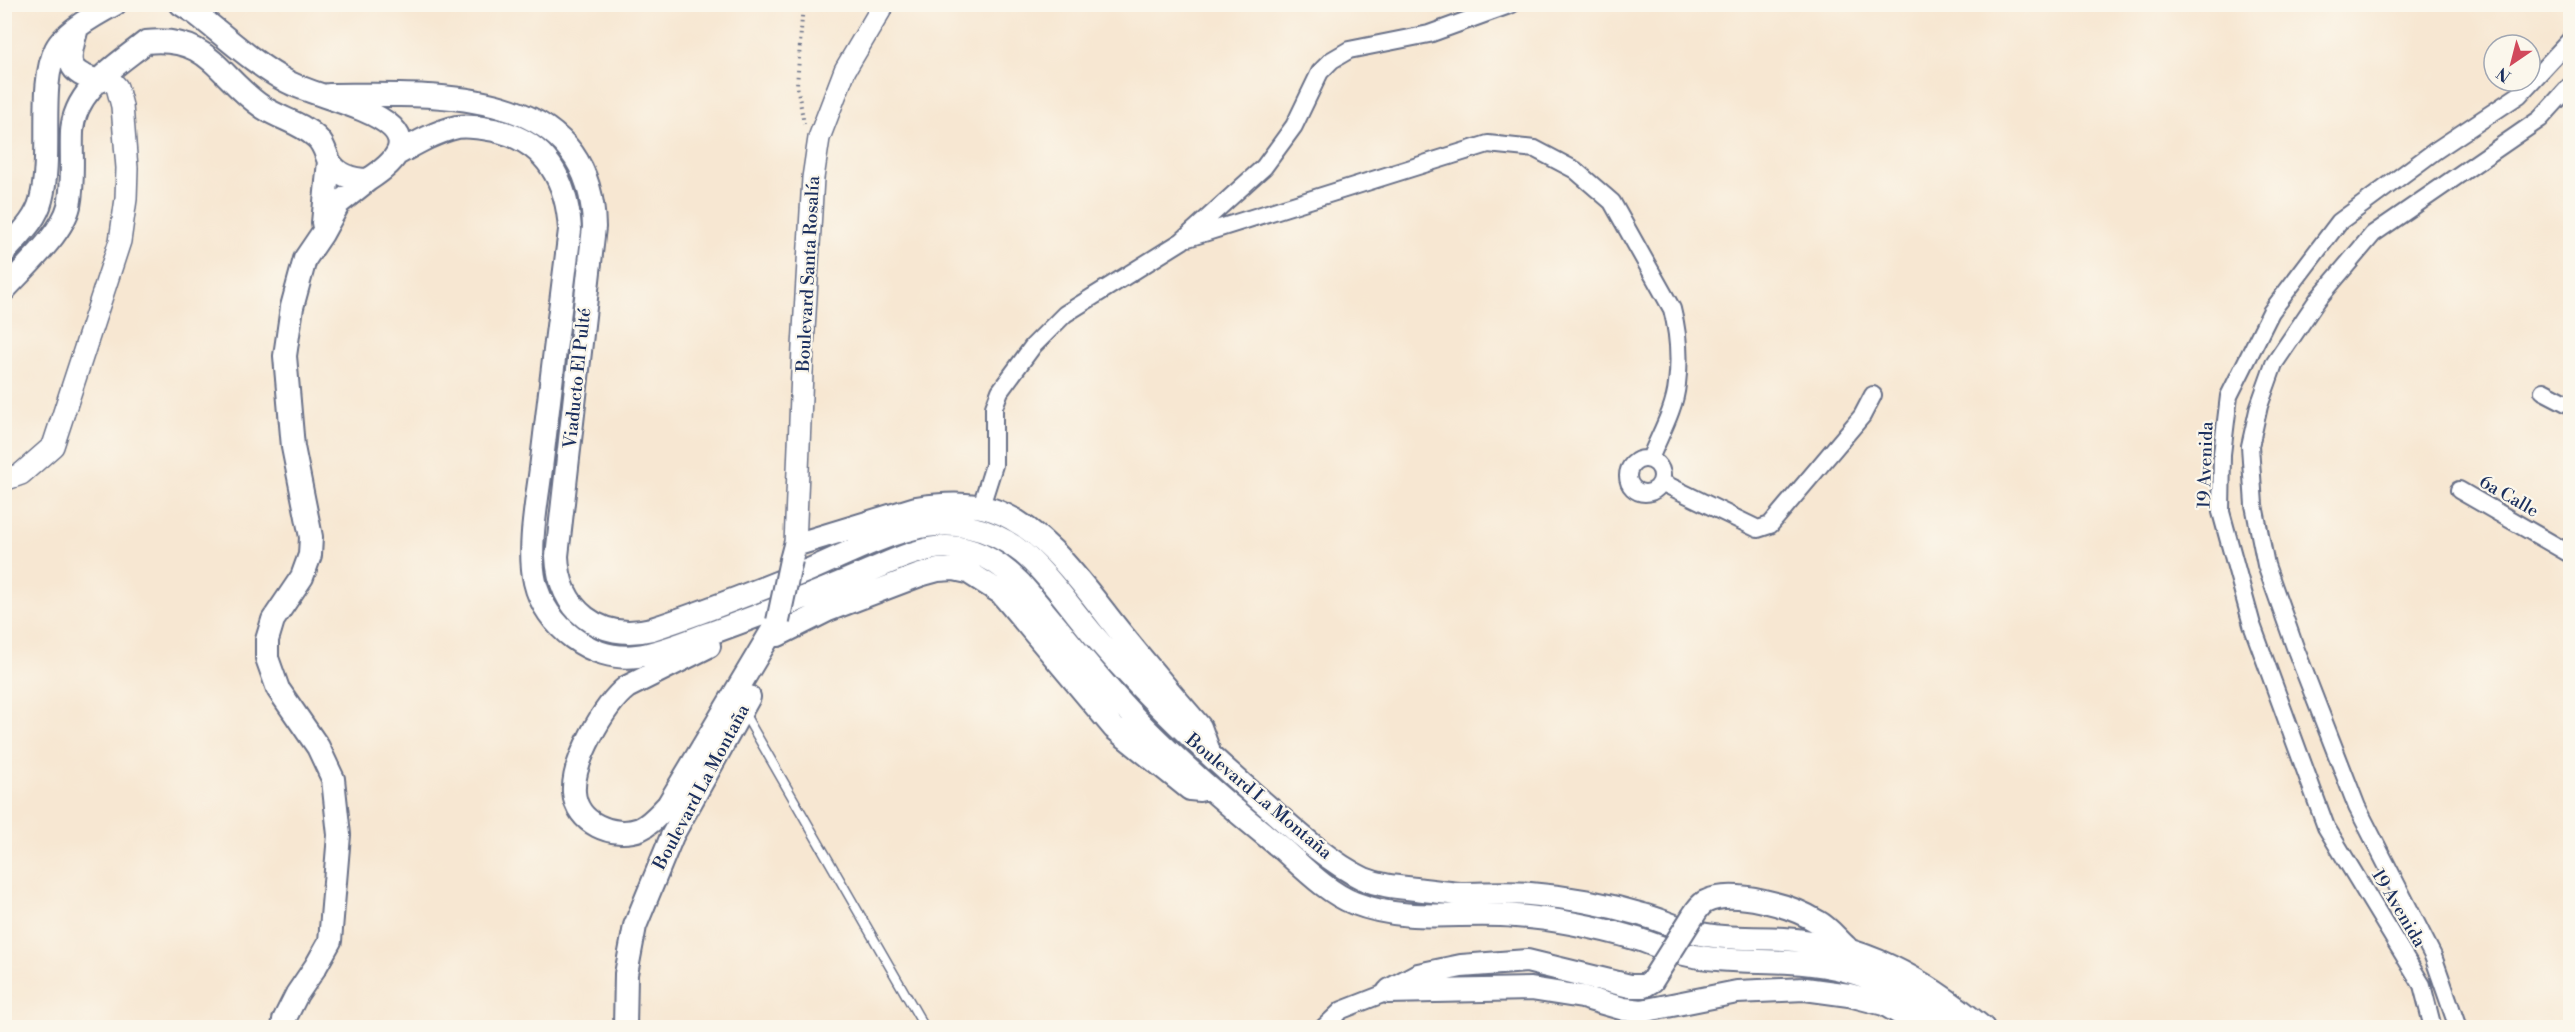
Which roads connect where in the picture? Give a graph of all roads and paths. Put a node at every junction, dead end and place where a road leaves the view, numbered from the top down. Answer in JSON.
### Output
{"nodes":[{"id":1,"x":115,"y":4,"type":"edge"},
{"id":2,"x":181,"y":4,"type":"edge"},
{"id":3,"x":803,"y":4,"type":"edge"},
{"id":4,"x":884,"y":4,"type":"edge"},
{"id":5,"x":1512,"y":4,"type":"edge"},
{"id":6,"x":77,"y":28,"type":"junction"},
{"id":7,"x":2571,"y":40,"type":"edge"},
{"id":8,"x":105,"y":76,"type":"junction"},
{"id":9,"x":2571,"y":86,"type":"edge"},
{"id":10,"x":329,"y":96,"type":"junction"},
{"id":11,"x":805,"y":131,"type":"dead end"},
{"id":12,"x":399,"y":153,"type":"junction"},
{"id":13,"x":329,"y":160,"type":"junction"},
{"id":14,"x":368,"y":180,"type":"junction"},
{"id":15,"x":322,"y":234,"type":"junction"},
{"id":16,"x":1182,"y":241,"type":"junction"},
{"id":17,"x":4,"y":253,"type":"edge"},
{"id":18,"x":4,"y":290,"type":"edge"},
{"id":19,"x":2543,"y":391,"type":"dead end"},
{"id":20,"x":1873,"y":395,"type":"dead end"},
{"id":21,"x":2571,"y":405,"type":"edge"},
{"id":22,"x":1650,"y":459,"type":"junction"},
{"id":23,"x":4,"y":480,"type":"edge"},
{"id":24,"x":1661,"y":482,"type":"junction"},
{"id":25,"x":2459,"y":490,"type":"dead end"},
{"id":26,"x":981,"y":506,"type":"junction"},
{"id":27,"x":2571,"y":554,"type":"edge"},
{"id":28,"x":799,"y":558,"type":"junction"},
{"id":29,"x":812,"y":595,"type":"joint"},
{"id":30,"x":732,"y":625,"type":"junction"},
{"id":31,"x":778,"y":628,"type":"junction"},
{"id":32,"x":742,"y":710,"type":"junction"},
{"id":33,"x":1212,"y":758,"type":"junction"},
{"id":34,"x":1215,"y":792,"type":"junction"},
{"id":35,"x":1846,"y":947,"type":"junction"},
{"id":36,"x":1388,"y":992,"type":"junction"},
{"id":37,"x":283,"y":1028,"type":"edge"},
{"id":38,"x":625,"y":1028,"type":"edge"},
{"id":39,"x":925,"y":1028,"type":"edge"},
{"id":40,"x":1323,"y":1028,"type":"edge"},
{"id":41,"x":1926,"y":1028,"type":"edge"},
{"id":42,"x":1953,"y":1028,"type":"edge"},
{"id":43,"x":1983,"y":1028,"type":"edge"},
{"id":44,"x":2433,"y":1028,"type":"edge"},
{"id":45,"x":2458,"y":1028,"type":"edge"}],
"edges":[{"from":1,"to":6,"type":"main road"},
{"from":2,"to":10,"type":"main road"},
{"from":3,"to":11,"type":"path"},
{"from":4,"to":28,"type":"street","name":"Boulevard Santa Rosalía"},
{"from":5,"to":16,"type":"street"},
{"from":6,"to":8,"type":"main road"},
{"from":6,"to":17,"type":"main road"},
{"from":7,"to":44,"type":"street","name":"19 Avenida"},
{"from":8,"to":13,"type":"main road"},
{"from":8,"to":18,"type":"main road"},
{"from":8,"to":23,"type":"street"},
{"from":9,"to":45,"type":"street","name":"19 Avenida"},
{"from":10,"to":12,"type":"main road"},
{"from":10,"to":28,"type":"main road","name":"Viaducto El Pulté"},
{"from":12,"to":14,"type":"main road","name":"Viaducto El Pulté"},
{"from":12,"to":30,"type":"main road","name":"Viaducto El Pulté"},
{"from":13,"to":14,"type":"main road"},
{"from":13,"to":15,"type":"main road"},
{"from":14,"to":15,"type":"main road","name":"Viaducto El Pulté"},
{"from":15,"to":37,"type":"main road","name":"Viaducto El Pulté"},
{"from":16,"to":22,"type":"street"},
{"from":16,"to":26,"type":"street"},
{"from":19,"to":21,"type":"street"},
{"from":20,"to":24,"type":"street"},
{"from":22,"to":24,"type":"street"},
{"from":22,"to":24,"type":"street"},
{"from":25,"to":27,"type":"street","name":"6a Calle"},
{"from":26,"to":28,"type":"main road"},
{"from":26,"to":33,"type":"main road"},
{"from":28,"to":31,"type":"main road","bridge":true},
{"from":28,"to":33,"type":"main road","name":"Boulevard La Montaña"},
{"from":29,"to":30,"type":"main road","name":"Viaducto El Pulté"},
{"from":29,"to":34,"type":"main road","name":"Boulevard La Montaña"},
{"from":30,"to":31,"type":"main road"},
{"from":31,"to":32,"type":"main road","name":"Boulevard La Montaña"},
{"from":31,"to":34,"type":"main road"},
{"from":32,"to":38,"type":"main road","name":"Boulevard La Montaña"},
{"from":32,"to":39,"type":"lane"},
{"from":33,"to":35,"type":"main road","name":"Boulevard La Montaña"},
{"from":34,"to":42,"type":"main road","name":"Boulevard La Montaña"},
{"from":35,"to":36,"type":"main road","bridge":true},
{"from":35,"to":43,"type":"main road","name":"Boulevard La Montaña"},
{"from":36,"to":40,"type":"street"},
{"from":36,"to":41,"type":"main road"}]}
